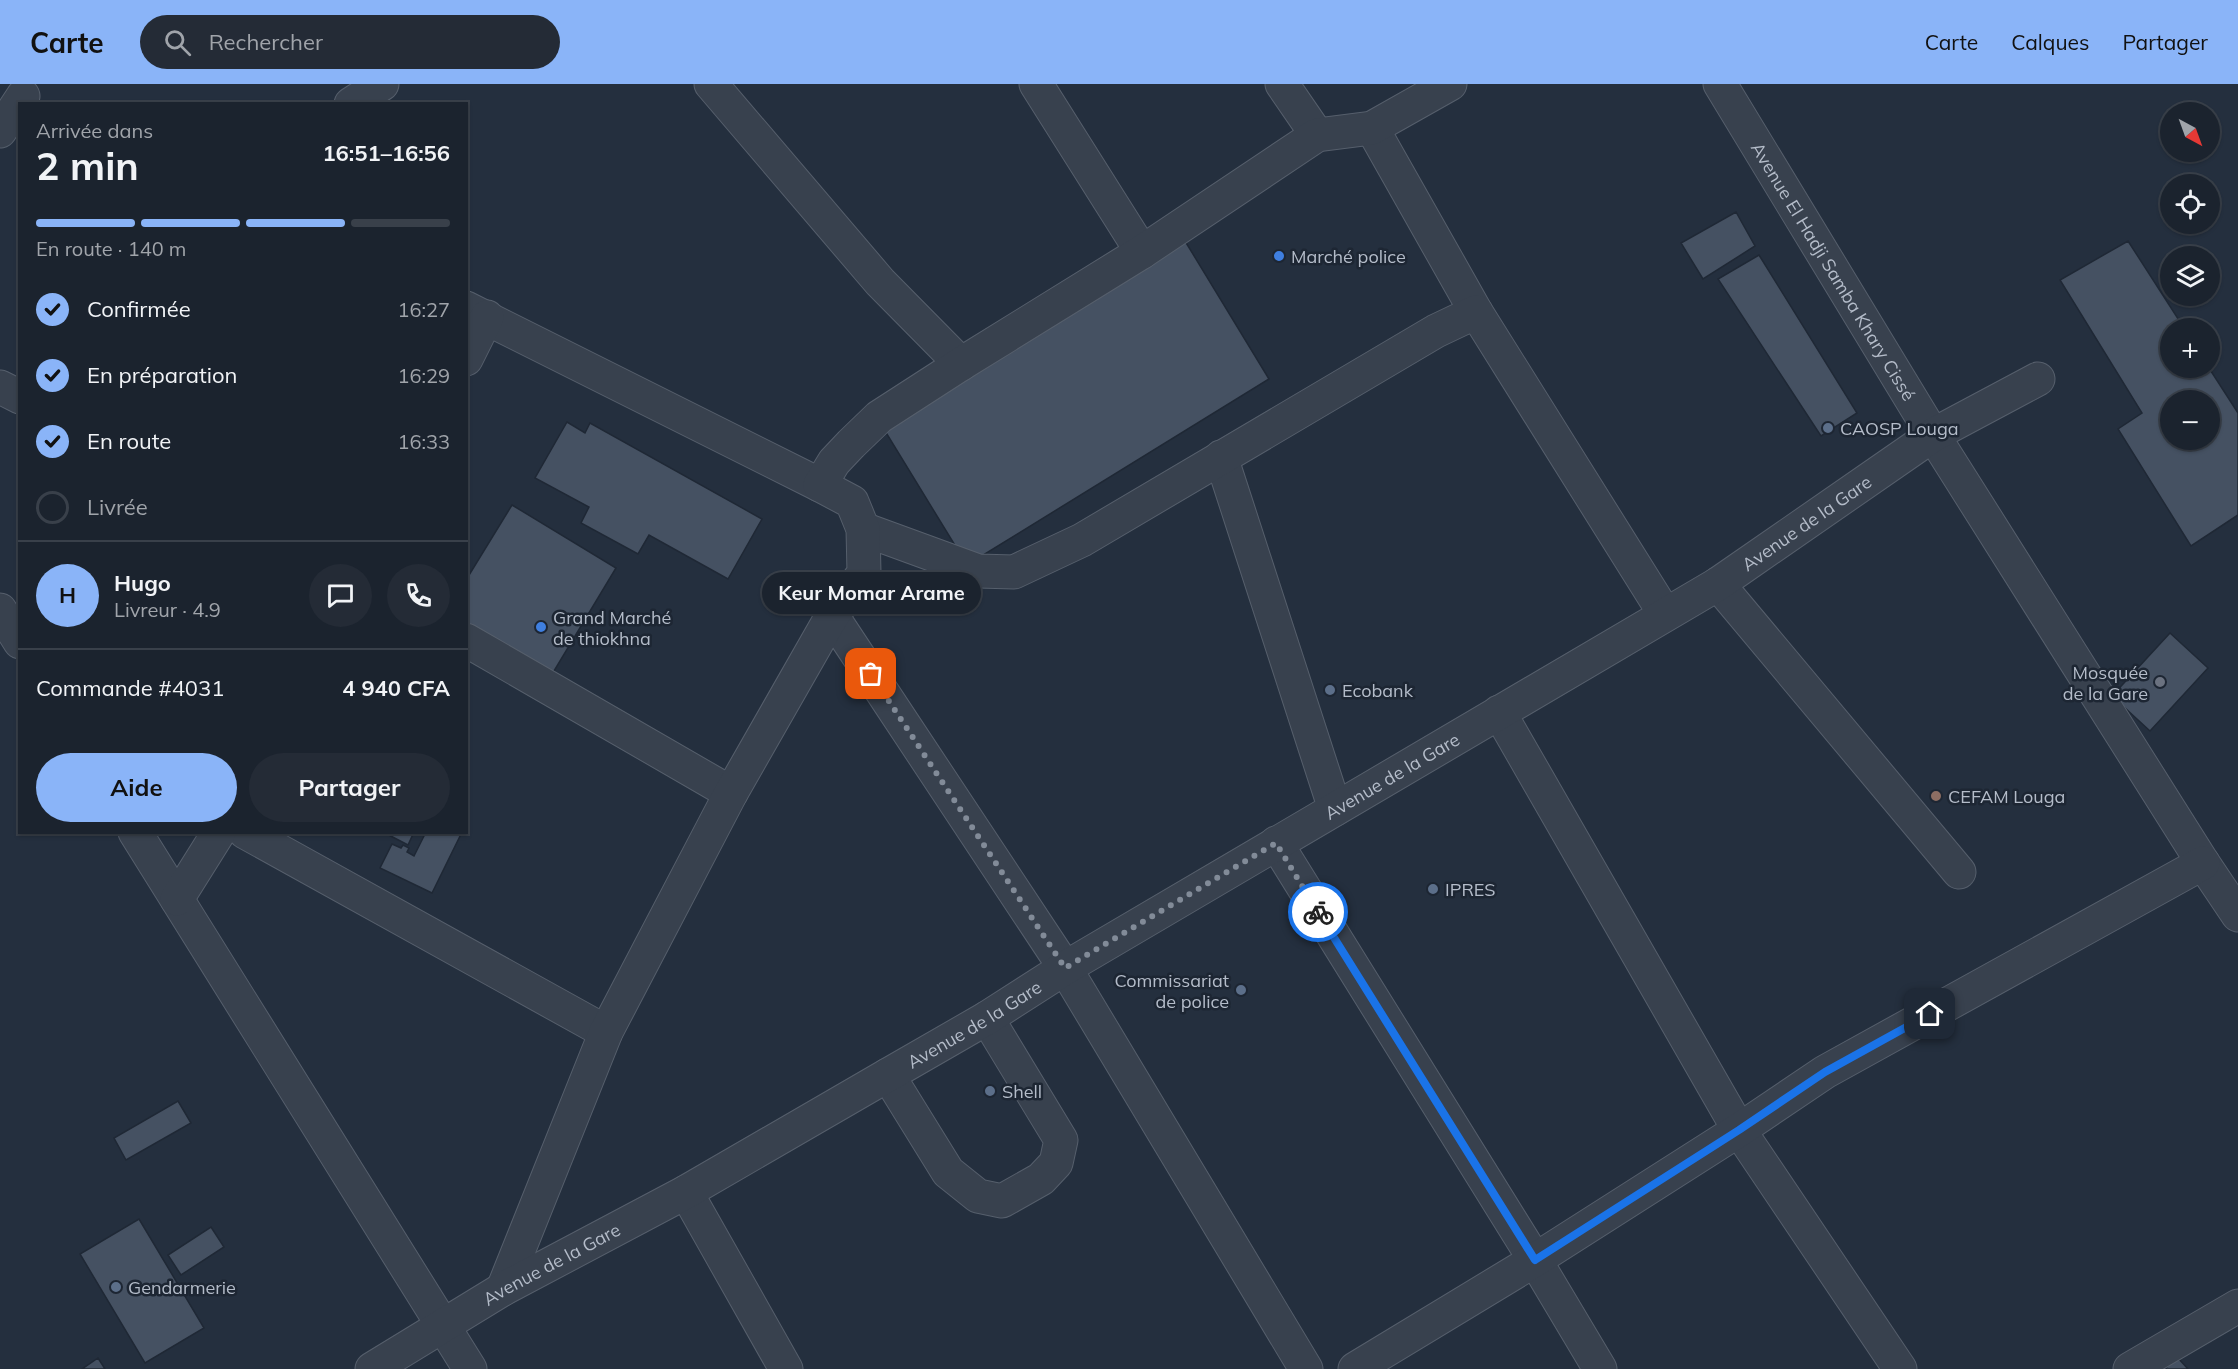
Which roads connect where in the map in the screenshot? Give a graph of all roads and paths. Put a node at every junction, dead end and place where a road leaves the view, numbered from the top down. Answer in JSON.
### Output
{"nodes":[{"id":1,"x":382,"y":84,"type":"edge"},
{"id":2,"x":711,"y":84,"type":"edge"},
{"id":3,"x":1036,"y":84,"type":"edge"},
{"id":4,"x":1282,"y":84,"type":"edge"},
{"id":5,"x":1450,"y":84,"type":"edge"},
{"id":6,"x":1720,"y":84,"type":"edge"},
{"id":7,"x":20,"y":94,"type":"edge"},
{"id":8,"x":354,"y":102,"type":"edge"},
{"id":9,"x":1372,"y":128,"type":"junction"},
{"id":10,"x":0,"y":132,"type":"edge"},
{"id":11,"x":1317,"y":135,"type":"junction"},
{"id":12,"x":1142,"y":252,"type":"junction"},
{"id":13,"x":1476,"y":312,"type":"junction"},
{"id":14,"x":477,"y":313,"type":"edge"},
{"id":15,"x":468,"y":351,"type":"edge"},
{"id":16,"x":960,"y":364,"type":"junction"},
{"id":17,"x":2038,"y":379,"type":"dead end"},
{"id":18,"x":0,"y":387,"type":"edge"},
{"id":19,"x":18,"y":396,"type":"edge"},
{"id":20,"x":1933,"y":435,"type":"junction"},
{"id":21,"x":1221,"y":457,"type":"junction"},
{"id":22,"x":820,"y":485,"type":"junction"},
{"id":23,"x":863,"y":529,"type":"junction"},
{"id":24,"x":1718,"y":584,"type":"junction"},
{"id":25,"x":0,"y":610,"type":"edge"},
{"id":26,"x":1665,"y":614,"type":"junction"},
{"id":27,"x":832,"y":616,"type":"junction"},
{"id":28,"x":18,"y":639,"type":"edge"},
{"id":29,"x":468,"y":641,"type":"edge"},
{"id":30,"x":1499,"y":712,"type":"junction"},
{"id":31,"x":731,"y":793,"type":"junction"},
{"id":32,"x":1335,"y":809,"type":"junction"},
{"id":33,"x":136,"y":834,"type":"edge"},
{"id":34,"x":218,"y":834,"type":"edge"},
{"id":35,"x":249,"y":834,"type":"edge"},
{"id":36,"x":1276,"y":843,"type":"junction"},
{"id":37,"x":2203,"y":863,"type":"junction"},
{"id":38,"x":1959,"y":872,"type":"dead end"},
{"id":39,"x":177,"y":899,"type":"junction"},
{"id":40,"x":2238,"y":915,"type":"edge"},
{"id":41,"x":1065,"y":968,"type":"junction"},
{"id":42,"x":987,"y":1018,"type":"junction"},
{"id":43,"x":606,"y":1032,"type":"junction"},
{"id":44,"x":888,"y":1075,"type":"junction"},
{"id":45,"x":1739,"y":1130,"type":"junction"},
{"id":46,"x":686,"y":1192,"type":"junction"},
{"id":47,"x":1535,"y":1260,"type":"junction"},
{"id":48,"x":503,"y":1289,"type":"junction"},
{"id":49,"x":2238,"y":1306,"type":"edge"},
{"id":50,"x":443,"y":1327,"type":"junction"},
{"id":51,"x":372,"y":1369,"type":"edge"},
{"id":52,"x":470,"y":1369,"type":"edge"},
{"id":53,"x":786,"y":1369,"type":"edge"},
{"id":54,"x":1305,"y":1369,"type":"edge"},
{"id":55,"x":1355,"y":1369,"type":"edge"},
{"id":56,"x":1600,"y":1369,"type":"edge"},
{"id":57,"x":1900,"y":1369,"type":"edge"},
{"id":58,"x":2130,"y":1369,"type":"edge"}],
"edges":[{"from":1,"to":8,"type":"street"},
{"from":2,"to":16,"type":"street"},
{"from":3,"to":12,"type":"street"},
{"from":4,"to":11,"type":"street"},
{"from":5,"to":9,"type":"street"},
{"from":6,"to":20,"type":"street","name":"Avenue El Hadji Samba Khary Cissé"},
{"from":7,"to":10,"type":"street"},
{"from":9,"to":11,"type":"street"},
{"from":9,"to":13,"type":"street"},
{"from":11,"to":12,"type":"street"},
{"from":12,"to":16,"type":"street"},
{"from":13,"to":21,"type":"street"},
{"from":13,"to":26,"type":"street"},
{"from":14,"to":15,"type":"street"},
{"from":14,"to":22,"type":"street"},
{"from":16,"to":22,"type":"street"},
{"from":17,"to":20,"type":"street","name":"Avenue de la Gare"},
{"from":18,"to":19,"type":"street"},
{"from":20,"to":24,"type":"street","name":"Avenue de la Gare"},
{"from":20,"to":37,"type":"street","name":"Avenue El Hadji Samba Khary Cissé"},
{"from":21,"to":23,"type":"street"},
{"from":21,"to":32,"type":"street"},
{"from":22,"to":23,"type":"street"},
{"from":23,"to":27,"type":"street"},
{"from":24,"to":26,"type":"street","name":"Avenue de la Gare"},
{"from":24,"to":38,"type":"street"},
{"from":25,"to":28,"type":"street"},
{"from":26,"to":30,"type":"street","name":"Avenue de la Gare"},
{"from":27,"to":31,"type":"street"},
{"from":27,"to":41,"type":"street"},
{"from":29,"to":31,"type":"street"},
{"from":30,"to":32,"type":"street","name":"Avenue de la Gare"},
{"from":30,"to":45,"type":"street"},
{"from":31,"to":43,"type":"street"},
{"from":32,"to":36,"type":"street","name":"Avenue de la Gare"},
{"from":33,"to":39,"type":"street"},
{"from":34,"to":39,"type":"street"},
{"from":35,"to":43,"type":"street"},
{"from":36,"to":41,"type":"street","name":"Avenue de la Gare"},
{"from":36,"to":47,"type":"street"},
{"from":37,"to":40,"type":"street","name":"Avenue El Hadji Samba Khary Cissé"},
{"from":37,"to":45,"type":"street"},
{"from":39,"to":50,"type":"street"},
{"from":41,"to":42,"type":"street","name":"Avenue de la Gare"},
{"from":41,"to":54,"type":"street"},
{"from":42,"to":44,"type":"street","name":"Avenue de la Gare"},
{"from":42,"to":44,"type":"street"},
{"from":43,"to":48,"type":"street"},
{"from":44,"to":46,"type":"street","name":"Avenue de la Gare"},
{"from":45,"to":47,"type":"street"},
{"from":45,"to":57,"type":"street"},
{"from":46,"to":48,"type":"street","name":"Avenue de la Gare"},
{"from":46,"to":53,"type":"street"},
{"from":47,"to":55,"type":"street"},
{"from":47,"to":56,"type":"street"},
{"from":48,"to":50,"type":"street","name":"Avenue de la Gare"},
{"from":49,"to":58,"type":"street"},
{"from":50,"to":51,"type":"street","name":"Avenue de la Gare"},
{"from":50,"to":52,"type":"street"}]}
